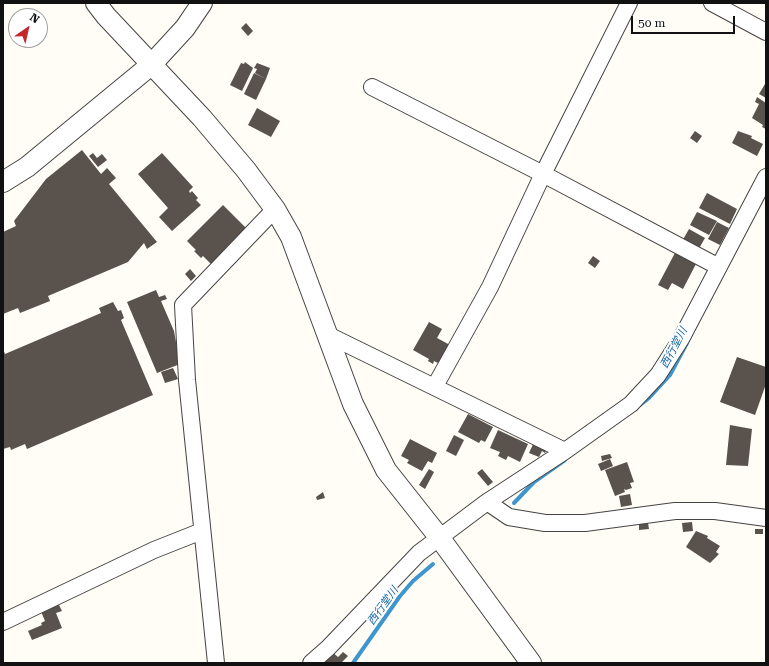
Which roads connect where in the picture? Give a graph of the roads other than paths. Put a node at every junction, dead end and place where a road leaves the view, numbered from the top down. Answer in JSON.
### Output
{"nodes":[{"id":1,"x":96,"y":3,"type":"edge"},
{"id":2,"x":202,"y":3,"type":"edge"},
{"id":3,"x":629,"y":3,"type":"edge"},
{"id":4,"x":712,"y":3,"type":"edge"},
{"id":5,"x":766,"y":32,"type":"edge"},
{"id":6,"x":151,"y":65,"type":"junction"},
{"id":7,"x":372,"y":87,"type":"dead end"},
{"id":8,"x":543,"y":174,"type":"junction"},
{"id":9,"x":766,"y":177,"type":"edge"},
{"id":10,"x":3,"y":182,"type":"edge"},
{"id":11,"x":275,"y":209,"type":"junction"},
{"id":12,"x":718,"y":267,"type":"junction"},
{"id":13,"x":326,"y":334,"type":"junction"},
{"id":14,"x":435,"y":386,"type":"junction"},
{"id":15,"x":565,"y":451,"type":"junction"},
{"id":16,"x":498,"y":509,"type":"junction"},
{"id":17,"x":766,"y":518,"type":"edge"},
{"id":18,"x":202,"y":531,"type":"junction"},
{"id":19,"x":439,"y":537,"type":"junction"},
{"id":20,"x":3,"y":622,"type":"edge"},
{"id":21,"x":216,"y":663,"type":"edge"},
{"id":22,"x":311,"y":663,"type":"edge"},
{"id":23,"x":531,"y":663,"type":"edge"}],
"edges":[{"from":1,"to":6,"type":"street"},
{"from":2,"to":6,"type":"street"},
{"from":3,"to":8,"type":"street"},
{"from":4,"to":5,"type":"street"},
{"from":6,"to":10,"type":"street"},
{"from":6,"to":11,"type":"street"},
{"from":7,"to":8,"type":"street"},
{"from":8,"to":12,"type":"street"},
{"from":8,"to":14,"type":"street"},
{"from":9,"to":12,"type":"street"},
{"from":11,"to":13,"type":"street"},
{"from":11,"to":18,"type":"street"},
{"from":12,"to":15,"type":"street"},
{"from":13,"to":14,"type":"street"},
{"from":13,"to":19,"type":"street"},
{"from":14,"to":15,"type":"street"},
{"from":15,"to":16,"type":"street"},
{"from":16,"to":17,"type":"street"},
{"from":16,"to":19,"type":"street"},
{"from":18,"to":20,"type":"street"},
{"from":18,"to":21,"type":"street"},
{"from":19,"to":22,"type":"street"},
{"from":19,"to":23,"type":"street"}]}
